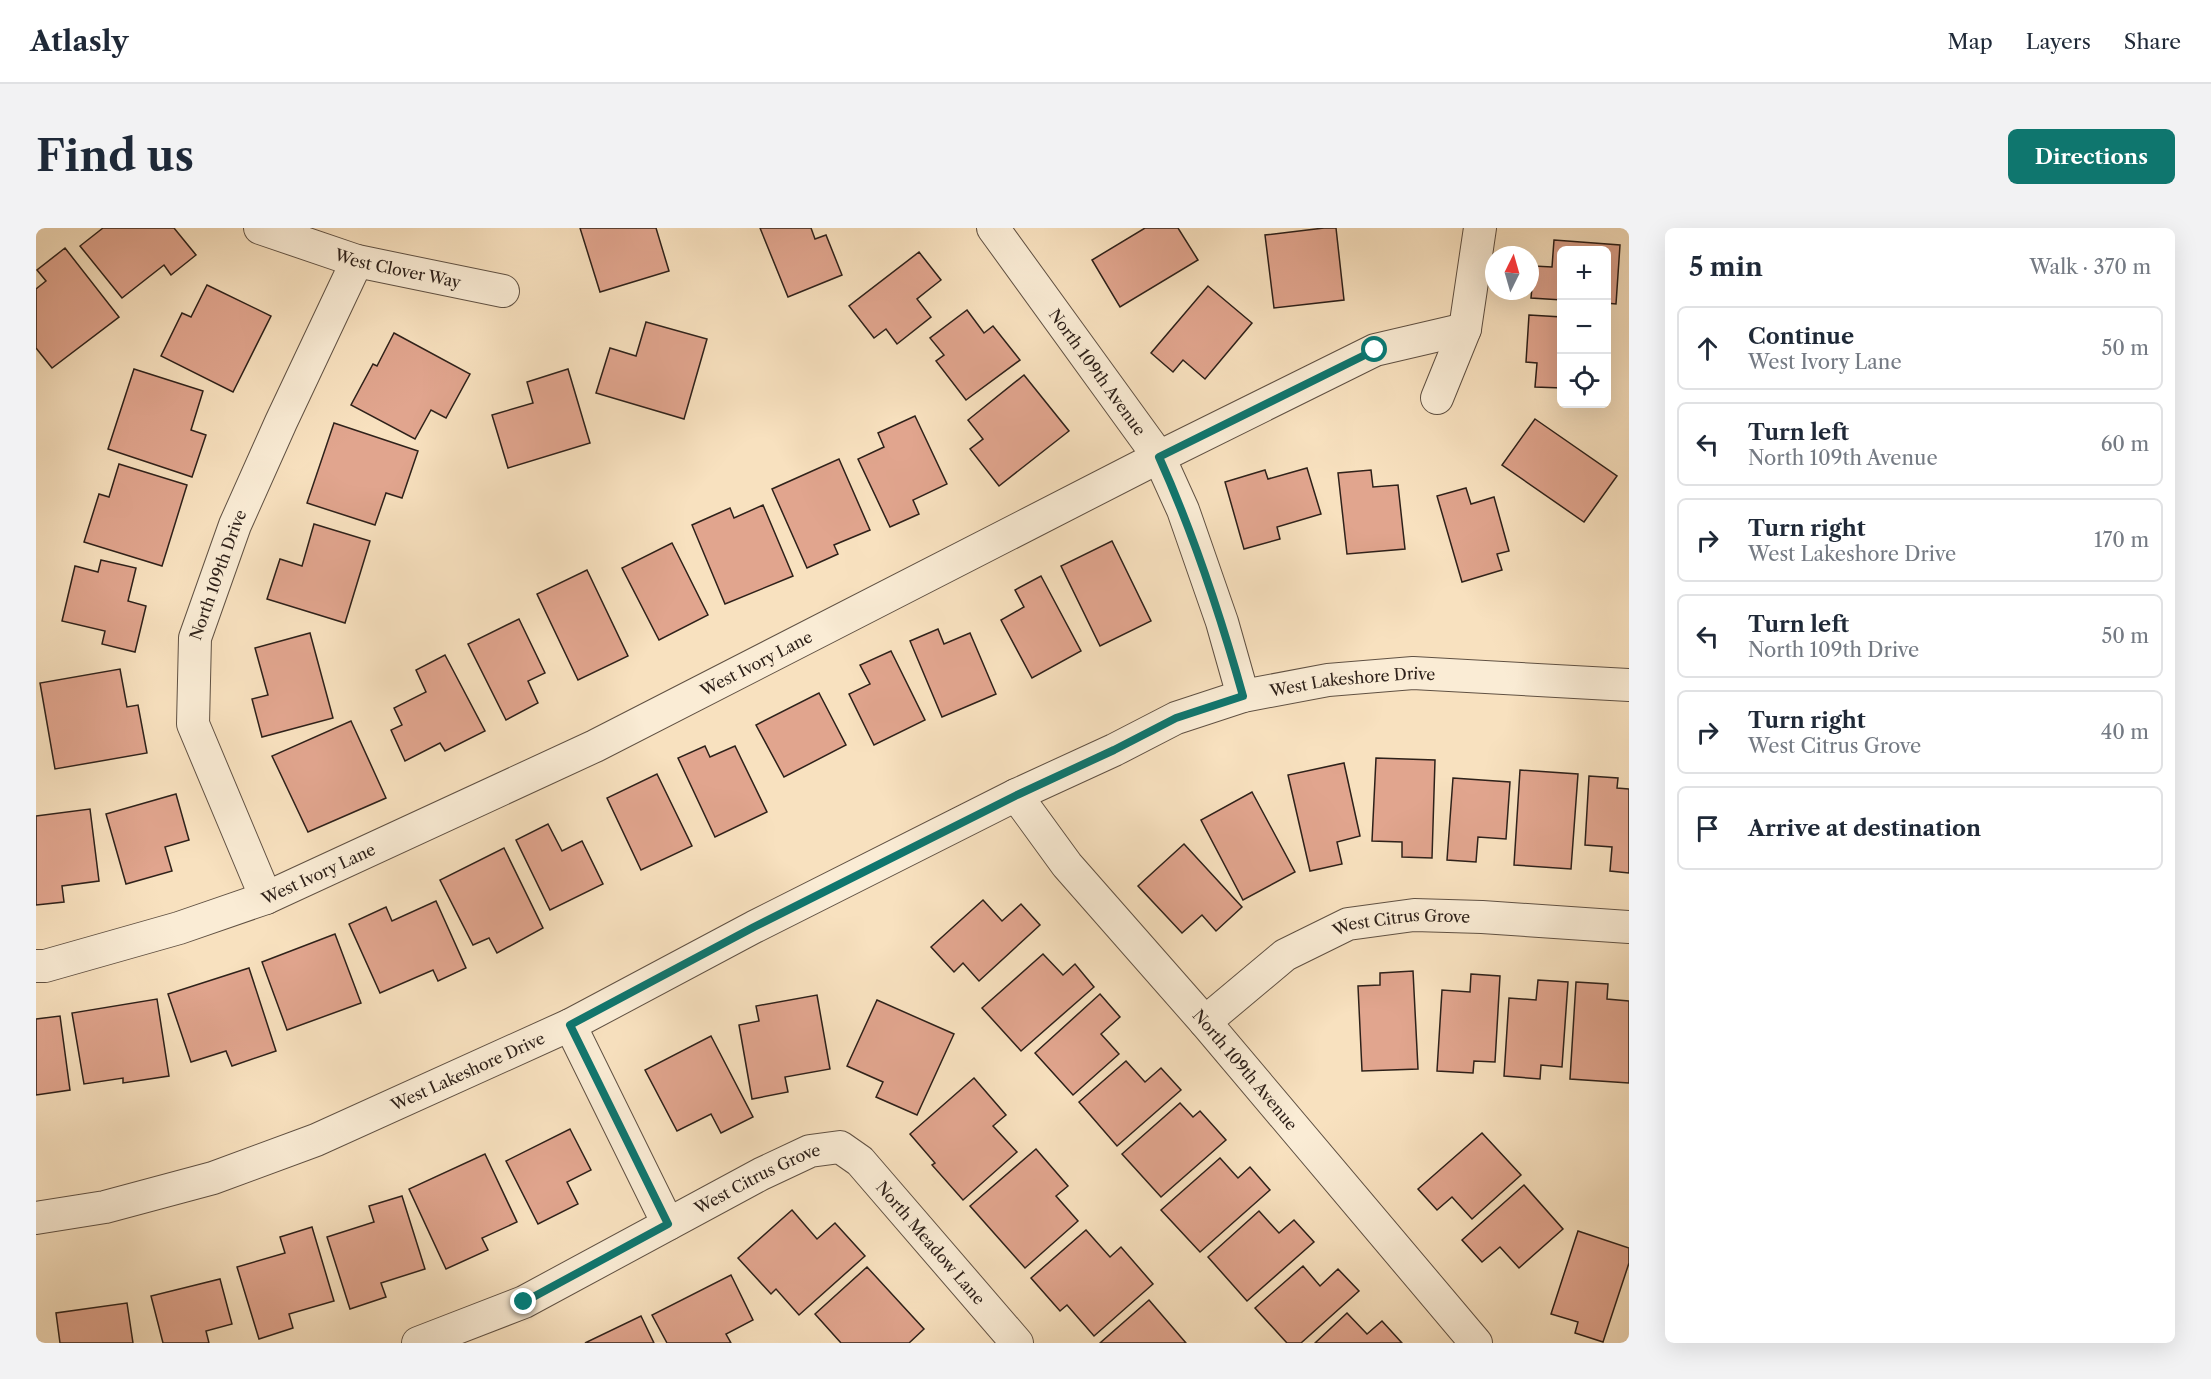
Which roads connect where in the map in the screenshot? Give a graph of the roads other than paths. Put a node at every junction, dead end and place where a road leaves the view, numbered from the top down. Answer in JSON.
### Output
{"nodes":[{"id":1,"x":260,"y":228,"type":"edge"},
{"id":2,"x":993,"y":228,"type":"edge"},
{"id":3,"x":1480,"y":228,"type":"edge"},
{"id":4,"x":357,"y":261,"type":"junction"},
{"id":5,"x":503,"y":291,"type":"dead end"},
{"id":6,"x":1466,"y":329,"type":"junction"},
{"id":7,"x":1437,"y":398,"type":"dead end"},
{"id":8,"x":1159,"y":457,"type":"junction"},
{"id":9,"x":1629,"y":686,"type":"edge"},
{"id":10,"x":1243,"y":696,"type":"junction"},
{"id":11,"x":1017,"y":795,"type":"junction"},
{"id":12,"x":266,"y":898,"type":"junction"},
{"id":13,"x":1629,"y":927,"type":"edge"},
{"id":14,"x":36,"y":966,"type":"edge"},
{"id":15,"x":1205,"y":1022,"type":"junction"},
{"id":16,"x":570,"y":1025,"type":"junction"},
{"id":17,"x":840,"y":1147,"type":"joint"},
{"id":18,"x":36,"y":1218,"type":"edge"},
{"id":19,"x":668,"y":1224,"type":"junction"},
{"id":20,"x":418,"y":1343,"type":"edge"},
{"id":21,"x":1017,"y":1343,"type":"edge"},
{"id":22,"x":1476,"y":1343,"type":"edge"}],
"edges":[{"from":1,"to":4,"type":"street","name":"West Clover Way"},
{"from":2,"to":8,"type":"street","name":"North 109th Avenue"},
{"from":3,"to":6,"type":"street"},
{"from":4,"to":5,"type":"street","name":"West Clover Way"},
{"from":4,"to":12,"type":"street","name":"North 109th Drive"},
{"from":6,"to":7,"type":"street"},
{"from":6,"to":8,"type":"street","name":"West Ivory Lane"},
{"from":8,"to":10,"type":"street","name":"North 109th Avenue"},
{"from":8,"to":12,"type":"street","name":"West Ivory Lane"},
{"from":9,"to":10,"type":"street","name":"West Lakeshore Drive"},
{"from":10,"to":11,"type":"street","name":"West Lakeshore Drive"},
{"from":11,"to":15,"type":"street","name":"North 109th Avenue"},
{"from":11,"to":16,"type":"street","name":"West Lakeshore Drive"},
{"from":12,"to":14,"type":"street","name":"West Ivory Lane"},
{"from":13,"to":15,"type":"street","name":"West Citrus Grove"},
{"from":15,"to":22,"type":"street","name":"North 109th Avenue"},
{"from":16,"to":18,"type":"street","name":"West Lakeshore Drive"},
{"from":16,"to":19,"type":"street"},
{"from":17,"to":19,"type":"street","name":"West Citrus Grove"},
{"from":17,"to":21,"type":"street","name":"North Meadow Lane"},
{"from":19,"to":20,"type":"street","name":"West Citrus Grove"}]}
